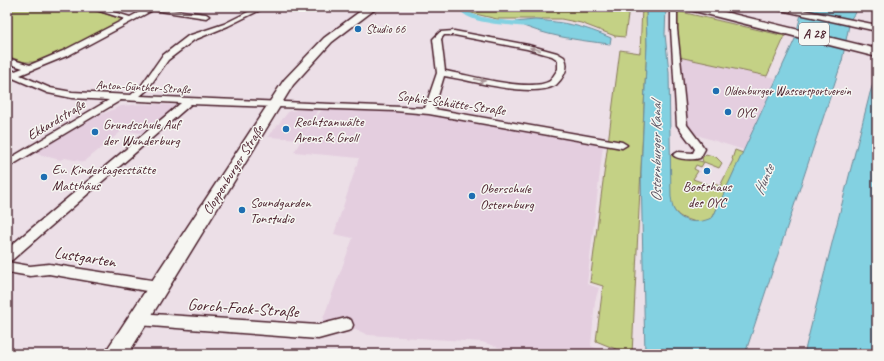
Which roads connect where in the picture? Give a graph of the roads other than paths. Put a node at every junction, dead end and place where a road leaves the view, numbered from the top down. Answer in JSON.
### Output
{"nodes":[{"id":1,"x":90,"y":7,"type":"edge"},
{"id":2,"x":263,"y":7,"type":"edge"},
{"id":3,"x":373,"y":7,"type":"edge"},
{"id":4,"x":674,"y":7,"type":"edge"},
{"id":5,"x":680,"y":7,"type":"edge"},
{"id":6,"x":690,"y":7,"type":"edge"},
{"id":7,"x":706,"y":7,"type":"edge"},
{"id":8,"x":714,"y":7,"type":"edge"},
{"id":9,"x":776,"y":7,"type":"edge"},
{"id":10,"x":153,"y":8,"type":"edge"},
{"id":11,"x":131,"y":19,"type":"junction"},
{"id":12,"x":752,"y":19,"type":"junction"},
{"id":13,"x":226,"y":25,"type":"junction"},
{"id":14,"x":768,"y":27,"type":"junction"},
{"id":15,"x":877,"y":28,"type":"edge"},
{"id":16,"x":877,"y":48,"type":"edge"},
{"id":17,"x":877,"y":52,"type":"edge"},
{"id":18,"x":7,"y":60,"type":"edge"},
{"id":19,"x":31,"y":68,"type":"junction"},
{"id":20,"x":441,"y":73,"type":"junction"},
{"id":21,"x":10,"y":76,"type":"edge"},
{"id":22,"x":118,"y":98,"type":"junction"},
{"id":23,"x":133,"y":98,"type":"junction"},
{"id":24,"x":189,"y":101,"type":"junction"},
{"id":25,"x":274,"y":104,"type":"junction"},
{"id":26,"x":429,"y":111,"type":"junction"},
{"id":27,"x":622,"y":144,"type":"dead end"},
{"id":28,"x":678,"y":155,"type":"dead end"},
{"id":29,"x":7,"y":165,"type":"edge"},
{"id":30,"x":7,"y":256,"type":"edge"},
{"id":31,"x":7,"y":267,"type":"edge"},
{"id":32,"x":158,"y":287,"type":"junction"},
{"id":33,"x":138,"y":319,"type":"junction"},
{"id":34,"x":346,"y":325,"type":"dead end"},
{"id":35,"x":115,"y":354,"type":"edge"}],
"edges":[{"from":1,"to":11,"type":"street"},
{"from":2,"to":13,"type":"street"},
{"from":3,"to":25,"type":"main road","name":"Cloppenburger Straße"},
{"from":4,"to":28,"type":"street"},
{"from":5,"to":14,"type":"highway"},
{"from":6,"to":14,"type":"highway","number":"A 28"},
{"from":7,"to":12,"type":"highway","number":"A 28"},
{"from":8,"to":12,"type":"highway"},
{"from":9,"to":15,"type":"street"},
{"from":10,"to":11,"type":"street"},
{"from":10,"to":13,"type":"street"},
{"from":11,"to":19,"type":"street"},
{"from":12,"to":16,"type":"highway","number":"A 28"},
{"from":13,"to":23,"type":"street"},
{"from":14,"to":17,"type":"highway","number":"A 28"},
{"from":18,"to":19,"type":"street"},
{"from":19,"to":21,"type":"street"},
{"from":20,"to":20,"type":"street","one_way":true},
{"from":20,"to":26,"type":"street"},
{"from":21,"to":22,"type":"street","name":"Anton-Günther-Straße"},
{"from":22,"to":23,"type":"street","name":"Anton-Günther-Straße"},
{"from":22,"to":29,"type":"street","name":"Ekkardstraße"},
{"from":23,"to":24,"type":"street","name":"Anton-Günther-Straße"},
{"from":24,"to":25,"type":"street","name":"Anton-Günther-Straße"},
{"from":24,"to":30,"type":"street"},
{"from":25,"to":26,"type":"street","name":"Sophie-Schütte-Straße"},
{"from":25,"to":32,"type":"main road","name":"Cloppenburger Straße"},
{"from":26,"to":27,"type":"street","name":"Sophie-Schütte-Straße"},
{"from":31,"to":32,"type":"street","name":"Lustgarten"},
{"from":32,"to":33,"type":"main road","name":"Cloppenburger Straße"},
{"from":33,"to":34,"type":"street","name":"Gorch-Fock-Straße"},
{"from":33,"to":35,"type":"main road","name":"Cloppenburger Straße"}]}
